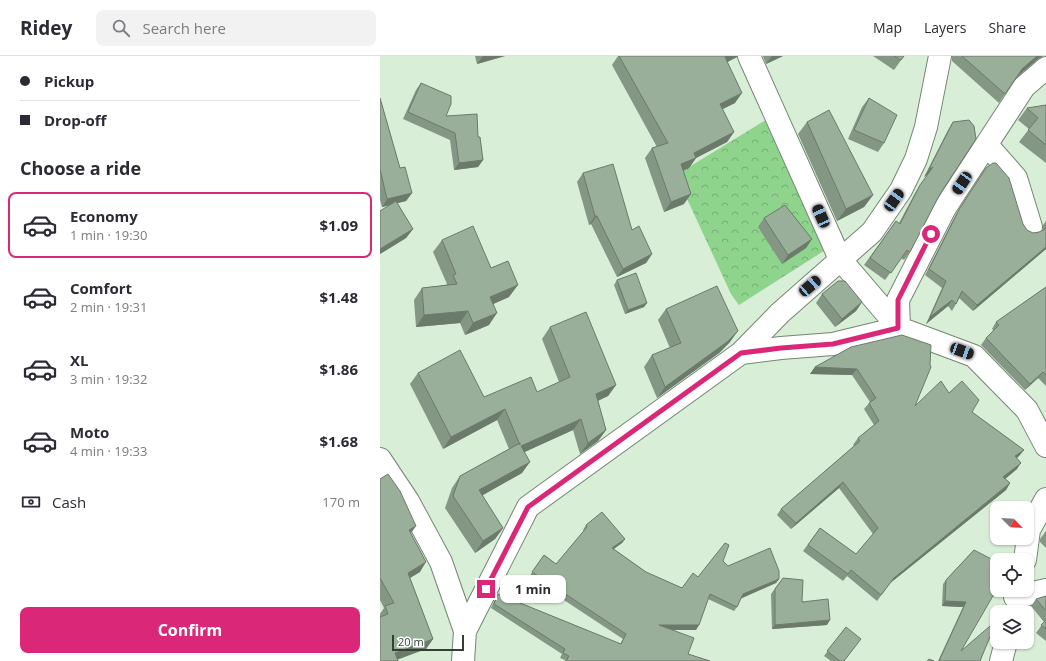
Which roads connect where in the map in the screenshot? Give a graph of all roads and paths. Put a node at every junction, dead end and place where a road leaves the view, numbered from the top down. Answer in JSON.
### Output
{"nodes":[{"id":1,"x":749,"y":56,"type":"edge"},
{"id":2,"x":940,"y":56,"type":"edge"},
{"id":3,"x":1046,"y":68,"type":"edge"},
{"id":4,"x":987,"y":145,"type":"junction"},
{"id":5,"x":1031,"y":227,"type":"dead end"},
{"id":6,"x":840,"y":259,"type":"junction"},
{"id":7,"x":898,"y":328,"type":"junction"},
{"id":8,"x":741,"y":353,"type":"junction"},
{"id":9,"x":1046,"y":446,"type":"edge"},
{"id":10,"x":380,"y":459,"type":"edge"},
{"id":11,"x":1046,"y":499,"type":"edge"},
{"id":12,"x":1026,"y":553,"type":"edge"},
{"id":13,"x":1046,"y":590,"type":"edge"},
{"id":14,"x":1015,"y":600,"type":"edge"},
{"id":15,"x":465,"y":631,"type":"junction"},
{"id":16,"x":1004,"y":649,"type":"edge"},
{"id":17,"x":463,"y":661,"type":"edge"},
{"id":18,"x":1001,"y":661,"type":"edge"}],
"edges":[{"from":1,"to":6,"type":"street"},
{"from":2,"to":6,"type":"street"},
{"from":3,"to":4,"type":"street"},
{"from":4,"to":5,"type":"street"},
{"from":4,"to":7,"type":"street"},
{"from":6,"to":7,"type":"street"},
{"from":6,"to":8,"type":"street"},
{"from":7,"to":8,"type":"street"},
{"from":7,"to":9,"type":"street"},
{"from":8,"to":15,"type":"street"},
{"from":10,"to":15,"type":"street"},
{"from":11,"to":12,"type":"street"},
{"from":13,"to":14,"type":"street"},
{"from":15,"to":17,"type":"street"},
{"from":16,"to":18,"type":"street"}]}
